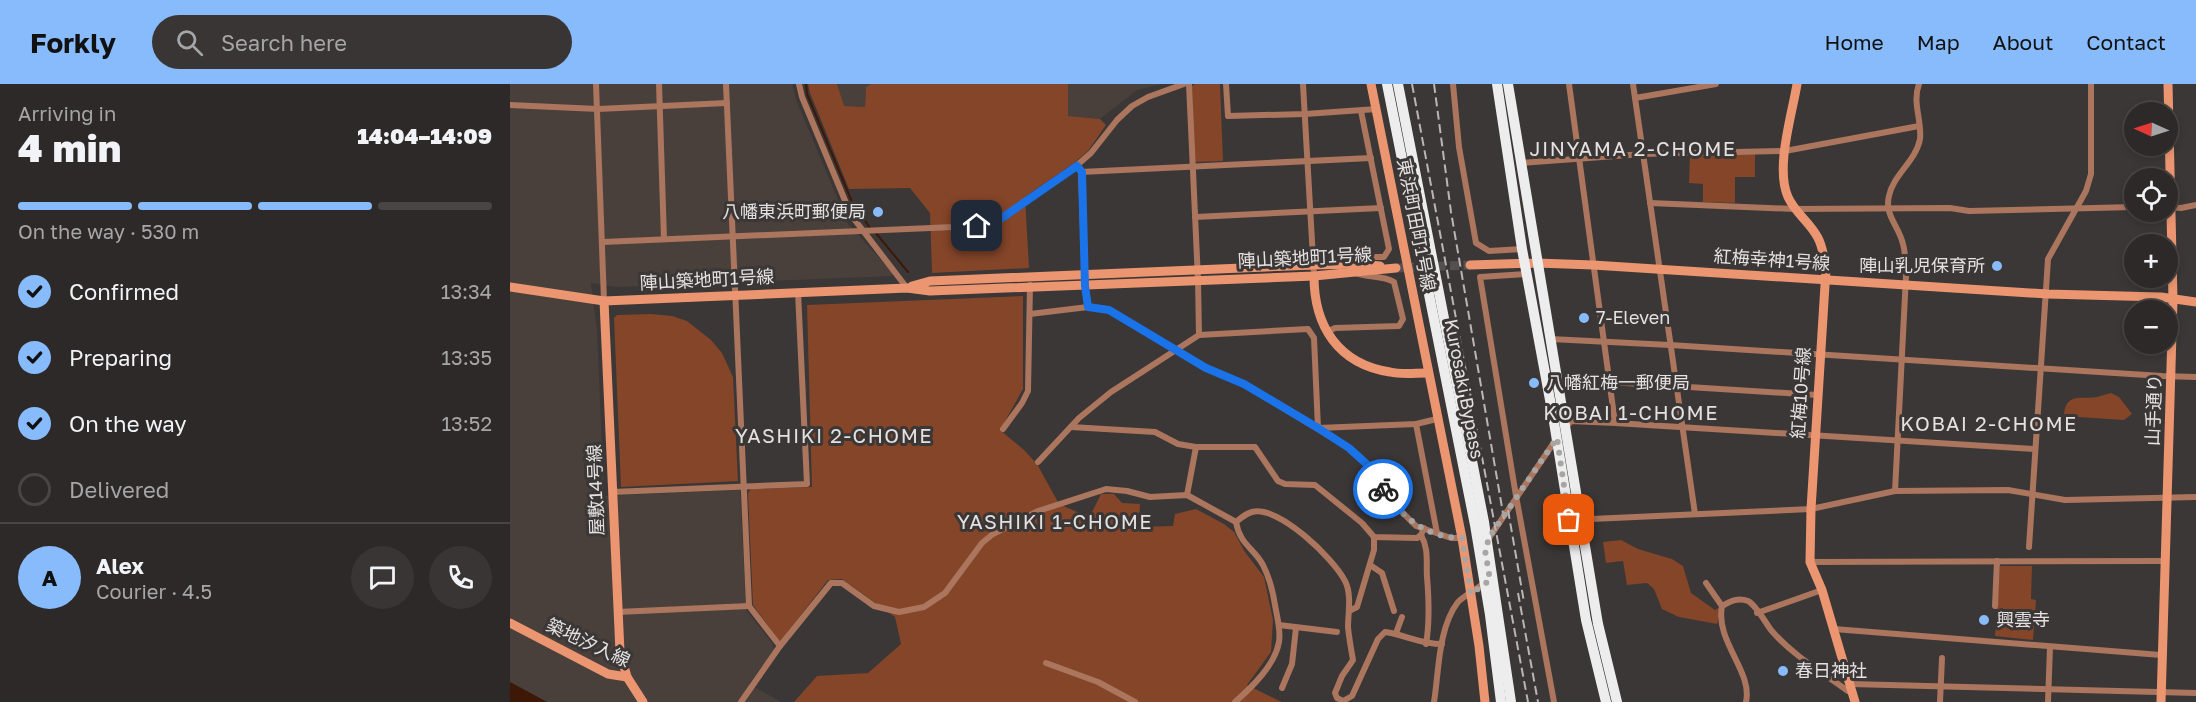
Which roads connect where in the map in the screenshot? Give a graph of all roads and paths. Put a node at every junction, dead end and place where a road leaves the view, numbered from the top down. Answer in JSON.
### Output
{"nodes":[{"id":1,"x":596,"y":84,"type":"edge"},
{"id":2,"x":659,"y":84,"type":"edge"},
{"id":3,"x":726,"y":84,"type":"edge"},
{"id":4,"x":799,"y":84,"type":"edge"},
{"id":5,"x":1184,"y":84,"type":"edge"},
{"id":6,"x":1189,"y":84,"type":"edge"},
{"id":7,"x":1226,"y":84,"type":"edge"},
{"id":8,"x":1303,"y":84,"type":"edge"},
{"id":9,"x":1371,"y":84,"type":"edge"},
{"id":10,"x":1387,"y":84,"type":"edge"},
{"id":11,"x":1398,"y":84,"type":"edge"},
{"id":12,"x":1453,"y":84,"type":"edge"},
{"id":13,"x":1497,"y":84,"type":"edge"},
{"id":14,"x":1508,"y":84,"type":"edge"},
{"id":15,"x":1569,"y":84,"type":"edge"},
{"id":16,"x":1633,"y":84,"type":"edge"},
{"id":17,"x":1716,"y":84,"type":"edge"},
{"id":18,"x":1797,"y":84,"type":"edge"},
{"id":19,"x":1919,"y":84,"type":"edge"},
{"id":20,"x":2091,"y":84,"type":"edge"},
{"id":21,"x":2168,"y":84,"type":"edge"},
{"id":22,"x":1635,"y":98,"type":"junction"},
{"id":23,"x":726,"y":103,"type":"junction"},
{"id":24,"x":510,"y":105,"type":"edge"},
{"id":25,"x":660,"y":107,"type":"junction"},
{"id":26,"x":598,"y":109,"type":"junction"},
{"id":27,"x":1377,"y":109,"type":"junction"},
{"id":28,"x":1361,"y":111,"type":"junction"},
{"id":29,"x":1305,"y":114,"type":"junction"},
{"id":30,"x":1919,"y":126,"type":"junction"},
{"id":31,"x":1785,"y":151,"type":"junction"},
{"id":32,"x":1643,"y":154,"type":"junction"},
{"id":33,"x":1578,"y":157,"type":"junction"},
{"id":34,"x":1371,"y":158,"type":"junction"},
{"id":35,"x":1309,"y":162,"type":"junction"},
{"id":36,"x":1520,"y":163,"type":"junction"},
{"id":37,"x":1193,"y":167,"type":"junction"},
{"id":38,"x":2169,"y":168,"type":"edge"},
{"id":39,"x":1079,"y":169,"type":"junction"},
{"id":40,"x":1650,"y":203,"type":"junction"},
{"id":41,"x":2196,"y":205,"type":"edge"},
{"id":42,"x":2178,"y":206,"type":"edge"},
{"id":43,"x":2124,"y":207,"type":"edge"},
{"id":44,"x":1381,"y":208,"type":"junction"},
{"id":45,"x":2078,"y":208,"type":"junction"},
{"id":46,"x":1794,"y":209,"type":"junction"},
{"id":47,"x":1887,"y":209,"type":"junction"},
{"id":48,"x":1311,"y":212,"type":"junction"},
{"id":49,"x":1195,"y":217,"type":"junction"},
{"id":50,"x":2171,"y":222,"type":"edge"},
{"id":51,"x":865,"y":232,"type":"junction"},
{"id":52,"x":732,"y":237,"type":"junction"},
{"id":53,"x":664,"y":239,"type":"junction"},
{"id":54,"x":603,"y":242,"type":"junction"},
{"id":55,"x":1522,"y":249,"type":"junction"},
{"id":56,"x":1537,"y":263,"type":"junction"},
{"id":57,"x":1314,"y":265,"type":"junction"},
{"id":58,"x":1470,"y":265,"type":"tunnel mouth"},
{"id":59,"x":1593,"y":265,"type":"junction"},
{"id":60,"x":1357,"y":268,"type":"junction"},
{"id":61,"x":1526,"y":269,"type":"junction"},
{"id":62,"x":1660,"y":269,"type":"junction"},
{"id":63,"x":1198,"y":275,"type":"junction"},
{"id":64,"x":1314,"y":276,"type":"junction"},
{"id":65,"x":1825,"y":280,"type":"junction"},
{"id":66,"x":1085,"y":281,"type":"junction"},
{"id":67,"x":1030,"y":283,"type":"junction"},
{"id":68,"x":1905,"y":285,"type":"junction"},
{"id":69,"x":510,"y":287,"type":"edge"},
{"id":70,"x":907,"y":288,"type":"junction"},
{"id":71,"x":798,"y":292,"type":"junction"},
{"id":72,"x":2047,"y":294,"type":"junction"},
{"id":73,"x":734,"y":295,"type":"junction"},
{"id":74,"x":2174,"y":300,"type":"joint"},
{"id":75,"x":2178,"y":300,"type":"edge"},
{"id":76,"x":604,"y":301,"type":"junction"},
{"id":77,"x":2196,"y":302,"type":"edge"},
{"id":78,"x":1088,"y":307,"type":"junction"},
{"id":79,"x":1030,"y":314,"type":"junction"},
{"id":80,"x":1327,"y":332,"type":"junction"},
{"id":81,"x":1199,"y":335,"type":"junction"},
{"id":82,"x":1550,"y":339,"type":"junction"},
{"id":83,"x":1604,"y":341,"type":"junction"},
{"id":84,"x":1670,"y":345,"type":"junction"},
{"id":85,"x":1175,"y":350,"type":"junction"},
{"id":86,"x":2173,"y":354,"type":"edge"},
{"id":87,"x":1821,"y":355,"type":"junction"},
{"id":88,"x":1902,"y":361,"type":"junction"},
{"id":89,"x":2041,"y":369,"type":"junction"},
{"id":90,"x":1427,"y":373,"type":"junction"},
{"id":91,"x":2173,"y":375,"type":"junction"},
{"id":92,"x":2196,"y":376,"type":"edge"},
{"id":93,"x":1609,"y":382,"type":"junction"},
{"id":94,"x":1676,"y":387,"type":"junction"},
{"id":95,"x":1818,"y":395,"type":"junction"},
{"id":96,"x":1437,"y":420,"type":"junction"},
{"id":97,"x":1615,"y":423,"type":"junction"},
{"id":98,"x":1416,"y":424,"type":"junction"},
{"id":99,"x":1682,"y":427,"type":"junction"},
{"id":100,"x":1071,"y":428,"type":"junction"},
{"id":101,"x":1318,"y":428,"type":"junction"},
{"id":102,"x":1565,"y":428,"type":"junction"},
{"id":103,"x":1003,"y":429,"type":"dead end"},
{"id":104,"x":1815,"y":435,"type":"junction"},
{"id":105,"x":1557,"y":438,"type":"junction"},
{"id":106,"x":1897,"y":441,"type":"junction"},
{"id":107,"x":1196,"y":447,"type":"junction"},
{"id":108,"x":2035,"y":449,"type":"junction"},
{"id":109,"x":1038,"y":462,"type":"dead end"},
{"id":110,"x":744,"y":485,"type":"junction"},
{"id":111,"x":1895,"y":491,"type":"junction"},
{"id":112,"x":612,"y":492,"type":"junction"},
{"id":113,"x":2032,"y":494,"type":"junction"},
{"id":114,"x":1187,"y":495,"type":"junction"},
{"id":115,"x":1516,"y":496,"type":"junction"},
{"id":116,"x":2196,"y":497,"type":"edge"},
{"id":117,"x":2166,"y":498,"type":"junction"},
{"id":118,"x":1811,"y":509,"type":"junction"},
{"id":119,"x":1695,"y":514,"type":"junction"},
{"id":120,"x":1575,"y":519,"type":"junction"},
{"id":121,"x":1236,"y":522,"type":"junction"},
{"id":122,"x":1423,"y":532,"type":"junction"},
{"id":123,"x":1437,"y":533,"type":"junction"},
{"id":124,"x":1374,"y":537,"type":"junction"},
{"id":125,"x":1462,"y":538,"type":"junction"},
{"id":126,"x":2029,"y":547,"type":"dead end"},
{"id":127,"x":1997,"y":561,"type":"junction"},
{"id":128,"x":2165,"y":561,"type":"junction"},
{"id":129,"x":1810,"y":562,"type":"junction"},
{"id":130,"x":1370,"y":565,"type":"junction"},
{"id":131,"x":1706,"y":583,"type":"dead end"},
{"id":132,"x":1822,"y":590,"type":"junction"},
{"id":133,"x":1471,"y":594,"type":"junction"},
{"id":134,"x":749,"y":606,"type":"junction"},
{"id":135,"x":1722,"y":606,"type":"junction"},
{"id":136,"x":1995,"y":606,"type":"dead end"},
{"id":137,"x":1349,"y":611,"type":"junction"},
{"id":138,"x":1394,"y":611,"type":"dead end"},
{"id":139,"x":617,"y":612,"type":"junction"},
{"id":140,"x":1757,"y":613,"type":"junction"},
{"id":141,"x":1402,"y":617,"type":"dead end"},
{"id":142,"x":510,"y":623,"type":"edge"},
{"id":143,"x":1278,"y":625,"type":"junction"},
{"id":144,"x":1296,"y":628,"type":"junction"},
{"id":145,"x":1834,"y":629,"type":"junction"},
{"id":146,"x":1337,"y":632,"type":"dead end"},
{"id":147,"x":1396,"y":633,"type":"junction"},
{"id":148,"x":1426,"y":644,"type":"junction"},
{"id":149,"x":1443,"y":644,"type":"junction"},
{"id":150,"x":780,"y":646,"type":"junction"},
{"id":151,"x":2050,"y":647,"type":"junction"},
{"id":152,"x":2162,"y":655,"type":"junction"},
{"id":153,"x":1942,"y":658,"type":"dead end"},
{"id":154,"x":1046,"y":663,"type":"dead end"},
{"id":155,"x":627,"y":677,"type":"junction"},
{"id":156,"x":1940,"y":685,"type":"junction"},
{"id":157,"x":1851,"y":686,"type":"junction"},
{"id":158,"x":1282,"y":688,"type":"dead end"},
{"id":159,"x":2049,"y":688,"type":"junction"},
{"id":160,"x":2162,"y":692,"type":"junction"},
{"id":161,"x":2196,"y":693,"type":"edge"},
{"id":162,"x":643,"y":702,"type":"edge"},
{"id":163,"x":741,"y":702,"type":"edge"},
{"id":164,"x":1135,"y":702,"type":"edge"},
{"id":165,"x":1235,"y":702,"type":"edge"},
{"id":166,"x":1434,"y":702,"type":"edge"},
{"id":167,"x":1485,"y":702,"type":"edge"},
{"id":168,"x":1501,"y":702,"type":"edge"},
{"id":169,"x":1511,"y":702,"type":"edge"},
{"id":170,"x":1554,"y":702,"type":"edge"},
{"id":171,"x":1606,"y":702,"type":"edge"},
{"id":172,"x":1617,"y":702,"type":"edge"},
{"id":173,"x":1746,"y":702,"type":"edge"},
{"id":174,"x":1855,"y":702,"type":"edge"},
{"id":175,"x":1940,"y":702,"type":"edge"},
{"id":176,"x":2049,"y":702,"type":"edge"},
{"id":177,"x":2161,"y":702,"type":"edge"}],
"edges":[{"from":1,"to":26,"type":"street"},
{"from":2,"to":25,"type":"street"},
{"from":3,"to":23,"type":"street"},
{"from":4,"to":51,"type":"street"},
{"from":5,"to":39,"type":"street"},
{"from":6,"to":37,"type":"street"},
{"from":7,"to":29,"type":"street"},
{"from":8,"to":29,"type":"street"},
{"from":9,"to":27,"type":"street","name":"東浜町田町1号線"},
{"from":10,"to":168,"type":"highway","name":"Kurosaki Bypass"},
{"from":11,"to":169,"type":"highway","name":"Kurosaki Bypass"},
{"from":12,"to":55,"type":"street"},
{"from":13,"to":55,"type":"highway"},
{"from":14,"to":36,"type":"highway"},
{"from":15,"to":33,"type":"street"},
{"from":16,"to":22,"type":"street"},
{"from":17,"to":22,"type":"street"},
{"from":18,"to":31,"type":"street","name":"紅梅10号線"},
{"from":19,"to":30,"type":"street"},
{"from":20,"to":45,"type":"street"},
{"from":21,"to":38,"type":"street","name":"山手通り"},
{"from":22,"to":32,"type":"street"},
{"from":23,"to":25,"type":"street"},
{"from":23,"to":52,"type":"street"},
{"from":24,"to":26,"type":"street"},
{"from":25,"to":26,"type":"street"},
{"from":25,"to":53,"type":"street"},
{"from":26,"to":54,"type":"street"},
{"from":27,"to":28,"type":"street"},
{"from":27,"to":90,"type":"street","name":"東浜町田町1号線"},
{"from":28,"to":29,"type":"street"},
{"from":28,"to":34,"type":"street"},
{"from":29,"to":35,"type":"street"},
{"from":30,"to":31,"type":"street"},
{"from":30,"to":47,"type":"street"},
{"from":31,"to":32,"type":"street"},
{"from":31,"to":46,"type":"street","name":"紅梅10号線"},
{"from":32,"to":33,"type":"street"},
{"from":32,"to":40,"type":"street"},
{"from":33,"to":36,"type":"street"},
{"from":33,"to":59,"type":"street"},
{"from":34,"to":35,"type":"street"},
{"from":34,"to":44,"type":"street"},
{"from":35,"to":37,"type":"street"},
{"from":35,"to":48,"type":"street"},
{"from":36,"to":56,"type":"highway"},
{"from":37,"to":39,"type":"street"},
{"from":37,"to":49,"type":"street"},
{"from":39,"to":51,"type":"street"},
{"from":39,"to":66,"type":"street"},
{"from":40,"to":46,"type":"street"},
{"from":40,"to":62,"type":"street"},
{"from":41,"to":42,"type":"street"},
{"from":43,"to":45,"type":"street"},
{"from":44,"to":48,"type":"street"},
{"from":44,"to":60,"type":"street"},
{"from":45,"to":47,"type":"street"},
{"from":45,"to":72,"type":"street"},
{"from":46,"to":47,"type":"street"},
{"from":46,"to":65,"type":"street","name":"紅梅10号線"},
{"from":47,"to":68,"type":"street"},
{"from":48,"to":49,"type":"street"},
{"from":48,"to":57,"type":"street"},
{"from":49,"to":63,"type":"street"},
{"from":50,"to":74,"type":"street","name":"山手通り"},
{"from":51,"to":52,"type":"street"},
{"from":51,"to":70,"type":"street"},
{"from":52,"to":53,"type":"street"},
{"from":52,"to":73,"type":"street"},
{"from":53,"to":54,"type":"street"},
{"from":54,"to":76,"type":"street"},
{"from":55,"to":61,"type":"highway"},
{"from":56,"to":59,"type":"street","name":"紅梅幸神1号線"},
{"from":56,"to":61,"type":"street","name":"紅梅幸神1号線"},
{"from":56,"to":82,"type":"highway"},
{"from":57,"to":60,"type":"street","name":"陣山築地町1号線"},
{"from":57,"to":63,"type":"street","name":"陣山築地町1号線"},
{"from":57,"to":64,"type":"street"},
{"from":58,"to":61,"type":"street"},
{"from":59,"to":62,"type":"street","name":"紅梅幸神1号線"},
{"from":59,"to":83,"type":"street"},
{"from":60,"to":64,"type":"street","name":"陣山築地町1号線"},
{"from":60,"to":80,"type":"street"},
{"from":61,"to":105,"type":"highway"},
{"from":61,"to":115,"type":"street"},
{"from":62,"to":65,"type":"street","name":"紅梅幸神1号線"},
{"from":62,"to":84,"type":"street"},
{"from":63,"to":64,"type":"street","name":"陣山築地町1号線"},
{"from":63,"to":66,"type":"street","name":"陣山築地町1号線"},
{"from":63,"to":81,"type":"street"},
{"from":64,"to":80,"type":"street"},
{"from":65,"to":68,"type":"street","name":"紅梅幸神1号線"},
{"from":65,"to":87,"type":"street","name":"紅梅10号線"},
{"from":66,"to":67,"type":"street","name":"陣山築地町1号線"},
{"from":66,"to":78,"type":"street"},
{"from":67,"to":70,"type":"street","name":"陣山築地町1号線"},
{"from":67,"to":79,"type":"street"},
{"from":68,"to":72,"type":"street","name":"紅梅幸神1号線"},
{"from":68,"to":88,"type":"street"},
{"from":69,"to":76,"type":"street","name":"陣山築地町1号線"},
{"from":70,"to":71,"type":"street","name":"陣山築地町1号線"},
{"from":71,"to":73,"type":"street","name":"陣山築地町1号線"},
{"from":71,"to":110,"type":"street"},
{"from":72,"to":74,"type":"street","name":"紅梅幸神1号線"},
{"from":72,"to":89,"type":"street"},
{"from":73,"to":76,"type":"street","name":"陣山築地町1号線"},
{"from":73,"to":110,"type":"street"},
{"from":75,"to":77,"type":"street","name":"紅梅幸神1号線"},
{"from":76,"to":112,"type":"street","name":"屋敷14号線"},
{"from":78,"to":79,"type":"street"},
{"from":78,"to":85,"type":"street"},
{"from":79,"to":103,"type":"street"},
{"from":80,"to":90,"type":"street"},
{"from":81,"to":85,"type":"street"},
{"from":81,"to":101,"type":"street"},
{"from":82,"to":83,"type":"street"},
{"from":82,"to":102,"type":"highway"},
{"from":83,"to":84,"type":"street"},
{"from":83,"to":93,"type":"street"},
{"from":84,"to":87,"type":"street"},
{"from":84,"to":94,"type":"street"},
{"from":85,"to":100,"type":"street"},
{"from":85,"to":101,"type":"street"},
{"from":86,"to":91,"type":"street","name":"山手通り"},
{"from":87,"to":88,"type":"street"},
{"from":87,"to":95,"type":"street","name":"紅梅10号線"},
{"from":88,"to":89,"type":"street"},
{"from":88,"to":106,"type":"street"},
{"from":89,"to":91,"type":"street"},
{"from":89,"to":108,"type":"street"},
{"from":90,"to":96,"type":"street","name":"東浜町田町1号線"},
{"from":91,"to":92,"type":"street"},
{"from":91,"to":117,"type":"street","name":"山手通り"},
{"from":93,"to":94,"type":"street"},
{"from":93,"to":97,"type":"street"},
{"from":94,"to":95,"type":"street"},
{"from":94,"to":99,"type":"street"},
{"from":95,"to":104,"type":"street","name":"紅梅10号線"},
{"from":96,"to":98,"type":"street"},
{"from":96,"to":125,"type":"street","name":"東浜町田町1号線"},
{"from":97,"to":99,"type":"street"},
{"from":97,"to":102,"type":"street"},
{"from":98,"to":101,"type":"street"},
{"from":98,"to":123,"type":"street"},
{"from":99,"to":104,"type":"street"},
{"from":99,"to":119,"type":"street"},
{"from":100,"to":107,"type":"street"},
{"from":100,"to":109,"type":"street"},
{"from":101,"to":122,"type":"street"},
{"from":102,"to":105,"type":"street"},
{"from":102,"to":120,"type":"highway"},
{"from":104,"to":106,"type":"street"},
{"from":104,"to":118,"type":"street","name":"紅梅10号線"},
{"from":105,"to":115,"type":"street"},
{"from":105,"to":120,"type":"highway"},
{"from":106,"to":108,"type":"street"},
{"from":106,"to":111,"type":"street"},
{"from":107,"to":114,"type":"street"},
{"from":107,"to":124,"type":"street"},
{"from":108,"to":113,"type":"street"},
{"from":110,"to":112,"type":"street"},
{"from":110,"to":134,"type":"street"},
{"from":111,"to":113,"type":"street"},
{"from":111,"to":118,"type":"street"},
{"from":112,"to":139,"type":"street","name":"屋敷14号線"},
{"from":113,"to":117,"type":"street"},
{"from":113,"to":126,"type":"street"},
{"from":114,"to":121,"type":"street"},
{"from":114,"to":150,"type":"street"},
{"from":115,"to":133,"type":"street"},
{"from":115,"to":170,"type":"street"},
{"from":116,"to":117,"type":"street"},
{"from":117,"to":128,"type":"street","name":"山手通り"},
{"from":118,"to":119,"type":"street"},
{"from":118,"to":129,"type":"street","name":"紅梅10号線"},
{"from":119,"to":120,"type":"street"},
{"from":120,"to":171,"type":"highway"},
{"from":120,"to":172,"type":"highway"},
{"from":121,"to":137,"type":"street"},
{"from":121,"to":143,"type":"street"},
{"from":122,"to":123,"type":"street"},
{"from":122,"to":124,"type":"street"},
{"from":122,"to":148,"type":"street"},
{"from":123,"to":125,"type":"street"},
{"from":124,"to":130,"type":"street"},
{"from":125,"to":133,"type":"street","name":"東浜町田町1号線"},
{"from":127,"to":128,"type":"street"},
{"from":127,"to":129,"type":"street"},
{"from":127,"to":136,"type":"street"},
{"from":128,"to":152,"type":"street","name":"山手通り"},
{"from":129,"to":132,"type":"street"},
{"from":130,"to":137,"type":"street"},
{"from":130,"to":138,"type":"street"},
{"from":131,"to":135,"type":"street"},
{"from":132,"to":140,"type":"street"},
{"from":132,"to":145,"type":"street"},
{"from":133,"to":149,"type":"street"},
{"from":133,"to":167,"type":"street","name":"東浜町田町1号線"},
{"from":134,"to":139,"type":"street"},
{"from":134,"to":150,"type":"street"},
{"from":135,"to":140,"type":"street"},
{"from":135,"to":173,"type":"street"},
{"from":137,"to":147,"type":"street"},
{"from":139,"to":155,"type":"street","name":"屋敷14号線"},
{"from":140,"to":157,"type":"street"},
{"from":141,"to":147,"type":"street"},
{"from":142,"to":155,"type":"street","name":"築地汐入線"},
{"from":143,"to":144,"type":"street"},
{"from":143,"to":165,"type":"street"},
{"from":144,"to":146,"type":"street"},
{"from":144,"to":158,"type":"street"},
{"from":145,"to":151,"type":"street"},
{"from":145,"to":157,"type":"street"},
{"from":147,"to":148,"type":"street"},
{"from":148,"to":149,"type":"street"},
{"from":149,"to":166,"type":"street"},
{"from":150,"to":163,"type":"street"},
{"from":151,"to":152,"type":"street"},
{"from":151,"to":159,"type":"street"},
{"from":152,"to":160,"type":"street","name":"山手通り"},
{"from":153,"to":156,"type":"street"},
{"from":154,"to":164,"type":"street"},
{"from":155,"to":162,"type":"street","name":"築地汐入線"},
{"from":156,"to":157,"type":"street"},
{"from":156,"to":159,"type":"street"},
{"from":156,"to":175,"type":"street"},
{"from":157,"to":174,"type":"street"},
{"from":159,"to":160,"type":"street"},
{"from":159,"to":176,"type":"street"},
{"from":160,"to":161,"type":"street"},
{"from":160,"to":177,"type":"street","name":"山手通り"}]}
